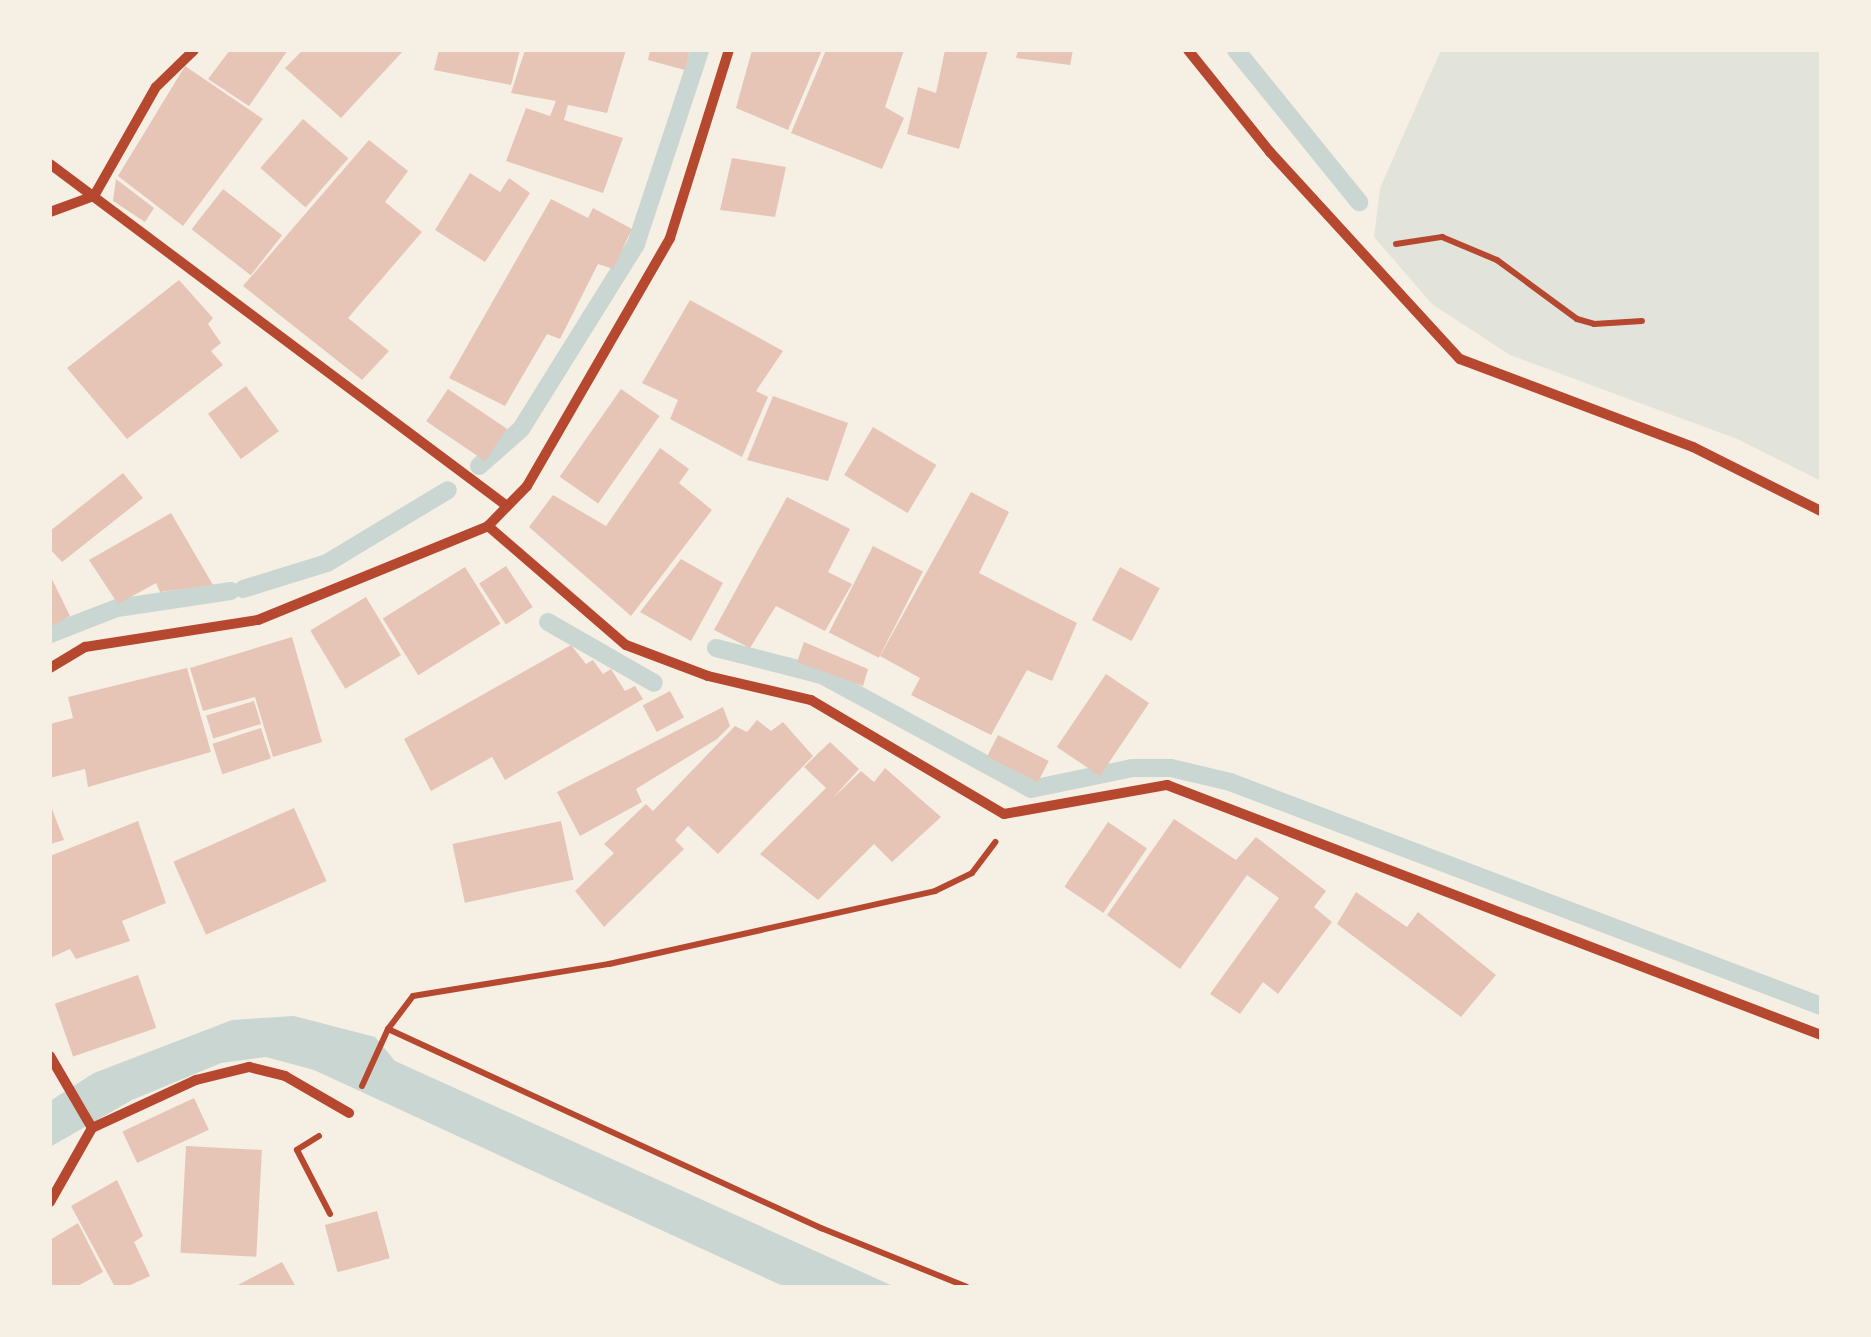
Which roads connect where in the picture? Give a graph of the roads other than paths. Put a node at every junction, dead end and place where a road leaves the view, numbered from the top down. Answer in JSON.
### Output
{"nodes":[{"id":1,"x":194,"y":50,"type":"edge"},
{"id":2,"x":729,"y":50,"type":"edge"},
{"id":3,"x":1188,"y":50,"type":"edge"},
{"id":4,"x":50,"y":164,"type":"edge"},
{"id":5,"x":94,"y":196,"type":"junction"},
{"id":6,"x":50,"y":212,"type":"edge"},
{"id":7,"x":507,"y":506,"type":"junction"},
{"id":8,"x":1821,"y":511,"type":"edge"},
{"id":9,"x":488,"y":526,"type":"junction"},
{"id":10,"x":50,"y":668,"type":"edge"},
{"id":11,"x":1821,"y":1034,"type":"edge"},
{"id":12,"x":50,"y":1056,"type":"edge"},
{"id":13,"x":349,"y":1112,"type":"road end"},
{"id":14,"x":92,"y":1128,"type":"junction"},
{"id":15,"x":50,"y":1202,"type":"edge"}],
"edges":[{"from":1,"to":5,"type":"street"},
{"from":2,"to":7,"type":"street"},
{"from":3,"to":8,"type":"street"},
{"from":4,"to":5,"type":"street"},
{"from":5,"to":6,"type":"street"},
{"from":5,"to":7,"type":"street"},
{"from":7,"to":9,"type":"street"},
{"from":9,"to":10,"type":"street"},
{"from":9,"to":11,"type":"street"},
{"from":12,"to":14,"type":"street"},
{"from":13,"to":14,"type":"street"},
{"from":14,"to":15,"type":"street"}]}
